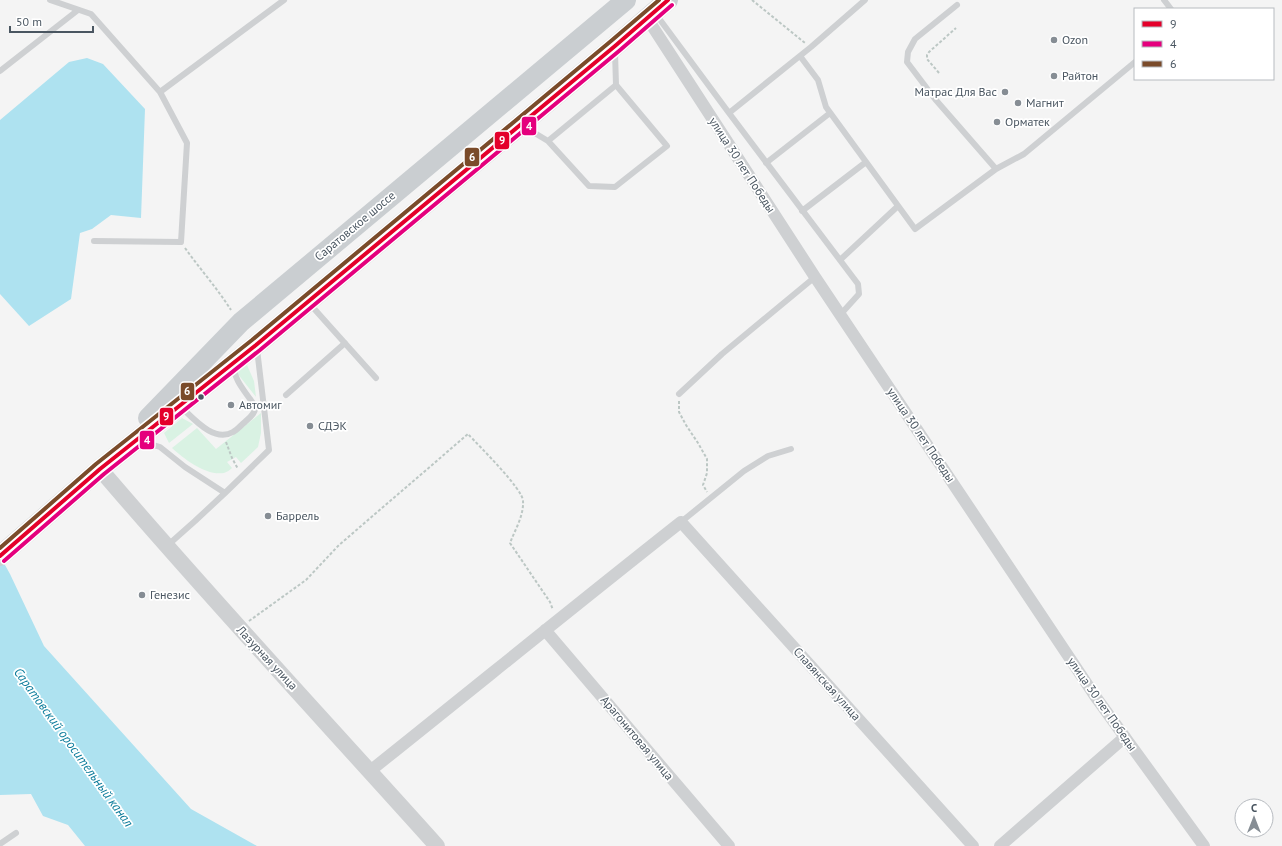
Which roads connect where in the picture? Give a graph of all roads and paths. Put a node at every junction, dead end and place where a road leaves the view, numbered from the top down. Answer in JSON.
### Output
{"nodes":[{"id":1,"x":50,"y":0,"type":"edge"},
{"id":2,"x":284,"y":0,"type":"edge"},
{"id":3,"x":626,"y":0,"type":"edge"},
{"id":4,"x":752,"y":0,"type":"edge"},
{"id":5,"x":865,"y":0,"type":"edge"},
{"id":6,"x":1164,"y":0,"type":"edge"},
{"id":7,"x":957,"y":5,"type":"dead end"},
{"id":8,"x":1170,"y":8,"type":"edge"},
{"id":9,"x":78,"y":10,"type":"junction"},
{"id":10,"x":656,"y":10,"type":"edge"},
{"id":11,"x":956,"y":28,"type":"dead end"},
{"id":12,"x":614,"y":46,"type":"junction"},
{"id":13,"x":811,"y":47,"type":"junction"},
{"id":14,"x":800,"y":56,"type":"junction"},
{"id":15,"x":1134,"y":63,"type":"edge"},
{"id":16,"x":0,"y":71,"type":"edge"},
{"id":17,"x":938,"y":73,"type":"dead end"},
{"id":18,"x":616,"y":85,"type":"junction"},
{"id":19,"x":160,"y":92,"type":"junction"},
{"id":20,"x":729,"y":112,"type":"junction"},
{"id":21,"x":830,"y":113,"type":"junction"},
{"id":22,"x":520,"y":125,"type":"junction"},
{"id":23,"x":548,"y":141,"type":"junction"},
{"id":24,"x":866,"y":162,"type":"junction"},
{"id":25,"x":766,"y":163,"type":"junction"},
{"id":26,"x":996,"y":169,"type":"junction"},
{"id":27,"x":898,"y":206,"type":"junction"},
{"id":28,"x":802,"y":211,"type":"junction"},
{"id":29,"x":94,"y":241,"type":"dead end"},
{"id":30,"x":181,"y":242,"type":"junction"},
{"id":31,"x":840,"y":260,"type":"junction"},
{"id":32,"x":815,"y":277,"type":"junction"},
{"id":33,"x":308,"y":302,"type":"junction"},
{"id":34,"x":232,"y":311,"type":"dead end"},
{"id":35,"x":840,"y":315,"type":"junction"},
{"id":36,"x":345,"y":343,"type":"junction"},
{"id":37,"x":256,"y":345,"type":"junction"},
{"id":38,"x":234,"y":362,"type":"junction"},
{"id":39,"x":376,"y":378,"type":"dead end"},
{"id":40,"x":679,"y":394,"type":"joint"},
{"id":41,"x":286,"y":395,"type":"dead end"},
{"id":42,"x":176,"y":399,"type":"junction"},
{"id":43,"x":225,"y":435,"type":"junction"},
{"id":44,"x":137,"y":440,"type":"junction"},
{"id":45,"x":791,"y":449,"type":"dead end"},
{"id":46,"x":100,"y":469,"type":"junction"},
{"id":47,"x":242,"y":477,"type":"junction"},
{"id":48,"x":224,"y":493,"type":"junction"},
{"id":49,"x":710,"y":498,"type":"junction"},
{"id":50,"x":681,"y":522,"type":"junction"},
{"id":51,"x":166,"y":546,"type":"junction"},
{"id":52,"x":0,"y":556,"type":"edge"},
{"id":53,"x":556,"y":620,"type":"junction"},
{"id":54,"x":239,"y":628,"type":"junction"},
{"id":55,"x":545,"y":630,"type":"junction"},
{"id":56,"x":1125,"y":737,"type":"junction"},
{"id":57,"x":370,"y":771,"type":"junction"},
{"id":58,"x":16,"y":833,"type":"dead end"},
{"id":59,"x":0,"y":844,"type":"edge"},
{"id":60,"x":436,"y":846,"type":"edge"},
{"id":61,"x":729,"y":846,"type":"edge"},
{"id":62,"x":973,"y":846,"type":"edge"},
{"id":63,"x":1000,"y":846,"type":"edge"},
{"id":64,"x":1204,"y":846,"type":"edge"}],
"edges":[{"from":1,"to":9,"type":"lane"},
{"from":2,"to":19,"type":"lane"},
{"from":3,"to":42,"type":"main road","name":"Саратовское шоссе"},
{"from":4,"to":13,"type":"path"},
{"from":5,"to":13,"type":"lane"},
{"from":6,"to":8,"type":"lane"},
{"from":7,"to":26,"type":"lane"},
{"from":9,"to":16,"type":"lane"},
{"from":9,"to":19,"type":"lane"},
{"from":10,"to":12,"type":"main road","name":"Саратовское шоссе"},
{"from":10,"to":20,"type":"lane"},
{"from":10,"to":32,"type":"street","name":"улица 30 лет Победы"},
{"from":11,"to":17,"type":"path"},
{"from":12,"to":18,"type":"lane"},
{"from":12,"to":22,"type":"main road","name":"Саратовское шоссе"},
{"from":13,"to":14,"type":"lane"},
{"from":14,"to":20,"type":"lane"},
{"from":14,"to":21,"type":"lane"},
{"from":15,"to":26,"type":"lane"},
{"from":18,"to":23,"type":"lane"},
{"from":18,"to":23,"type":"lane"},
{"from":19,"to":30,"type":"lane"},
{"from":20,"to":25,"type":"lane"},
{"from":21,"to":24,"type":"lane"},
{"from":21,"to":25,"type":"lane"},
{"from":22,"to":23,"type":"lane"},
{"from":22,"to":33,"type":"main road","name":"Саратовское шоссе"},
{"from":24,"to":27,"type":"lane"},
{"from":24,"to":28,"type":"lane"},
{"from":25,"to":28,"type":"lane"},
{"from":26,"to":27,"type":"lane"},
{"from":27,"to":31,"type":"lane"},
{"from":28,"to":31,"type":"lane"},
{"from":29,"to":30,"type":"lane"},
{"from":30,"to":34,"type":"path"},
{"from":31,"to":35,"type":"lane"},
{"from":32,"to":35,"type":"street","name":"улица 30 лет Победы"},
{"from":32,"to":40,"type":"lane"},
{"from":33,"to":36,"type":"lane"},
{"from":33,"to":37,"type":"main road","name":"Саратовское шоссе"},
{"from":35,"to":56,"type":"street","name":"улица 30 лет Победы"},
{"from":36,"to":39,"type":"lane"},
{"from":36,"to":41,"type":"lane"},
{"from":37,"to":38,"type":"main road","name":"Саратовское шоссе"},
{"from":37,"to":47,"type":"lane"},
{"from":38,"to":42,"type":"main road","name":"Саратовское шоссе"},
{"from":38,"to":43,"type":"lane"},
{"from":40,"to":49,"type":"path"},
{"from":42,"to":43,"type":"lane"},
{"from":42,"to":44,"type":"main road","name":"Саратовское шоссе"},
{"from":42,"to":46,"type":"main road","name":"Саратовское шоссе"},
{"from":43,"to":47,"type":"path"},
{"from":44,"to":46,"type":"main road","name":"Саратовское шоссе"},
{"from":44,"to":48,"type":"lane"},
{"from":45,"to":49,"type":"lane"},
{"from":46,"to":51,"type":"street","name":"Лазурная улица"},
{"from":46,"to":52,"type":"main road","name":"Саратовское шоссе"},
{"from":47,"to":48,"type":"lane"},
{"from":48,"to":51,"type":"lane"},
{"from":49,"to":50,"type":"lane"},
{"from":50,"to":53,"type":"street"},
{"from":50,"to":62,"type":"street","name":"Славянская улица"},
{"from":51,"to":54,"type":"street","name":"Лазурная улица"},
{"from":53,"to":54,"type":"path"},
{"from":53,"to":55,"type":"street"},
{"from":54,"to":57,"type":"street","name":"Лазурная улица"},
{"from":55,"to":57,"type":"street"},
{"from":55,"to":61,"type":"street","name":"Арагонитовая улица"},
{"from":56,"to":63,"type":"street"},
{"from":56,"to":64,"type":"street","name":"улица 30 лет Победы"},
{"from":57,"to":60,"type":"street","name":"Лазурная улица"},
{"from":58,"to":59,"type":"lane"}]}
